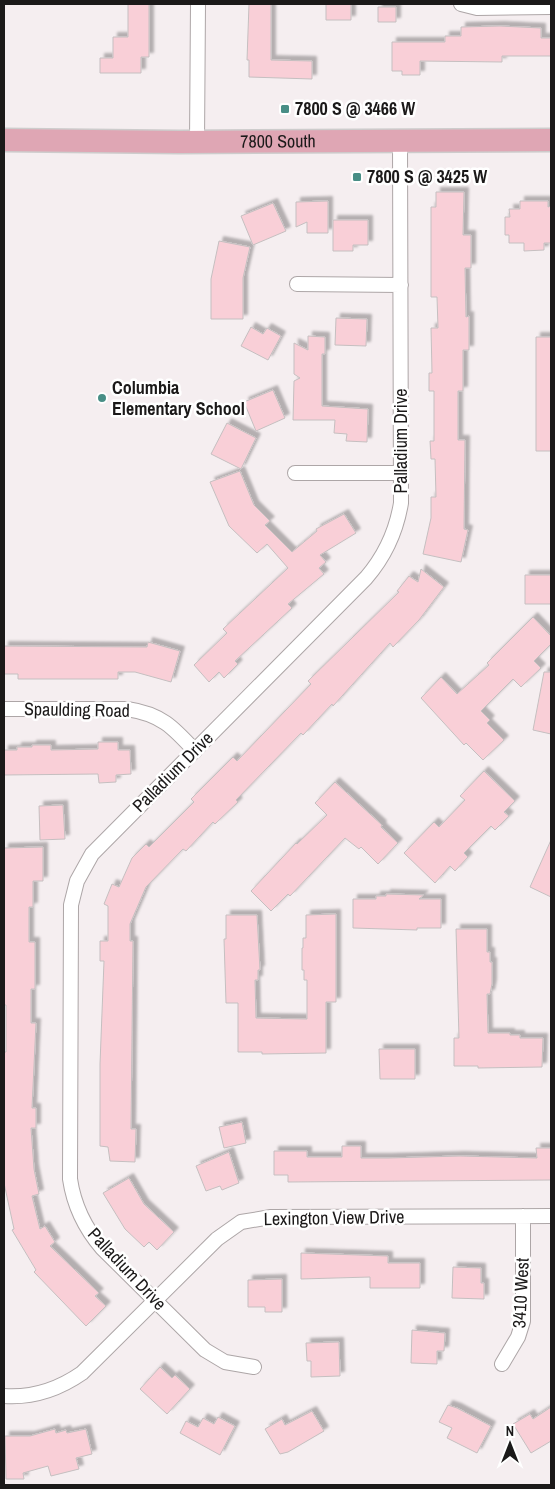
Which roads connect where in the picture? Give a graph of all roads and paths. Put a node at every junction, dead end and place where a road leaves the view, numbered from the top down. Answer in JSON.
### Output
{"nodes":[{"id":1,"x":198,"y":4,"type":"edge"},
{"id":2,"x":461,"y":4,"type":"edge"},
{"id":3,"x":551,"y":7,"type":"edge"},
{"id":4,"x":4,"y":140,"type":"edge"},
{"id":5,"x":551,"y":140,"type":"edge"},
{"id":6,"x":400,"y":141,"type":"junction"},
{"id":7,"x":197,"y":142,"type":"junction"},
{"id":8,"x":297,"y":284,"type":"dead end"},
{"id":9,"x":401,"y":285,"type":"junction"},
{"id":10,"x":295,"y":472,"type":"dead end"},
{"id":11,"x":401,"y":473,"type":"junction"},
{"id":12,"x":4,"y":709,"type":"edge"},
{"id":13,"x":195,"y":751,"type":"junction"},
{"id":14,"x":523,"y":1216,"type":"junction"},
{"id":15,"x":551,"y":1216,"type":"edge"},
{"id":16,"x":156,"y":1300,"type":"junction"},
{"id":17,"x":502,"y":1364,"type":"dead end"},
{"id":18,"x":254,"y":1367,"type":"dead end"},
{"id":19,"x":4,"y":1396,"type":"edge"}],
"edges":[{"from":1,"to":7,"type":"street"},
{"from":2,"to":3,"type":"street"},
{"from":4,"to":7,"type":"main road","name":"7800 South"},
{"from":5,"to":6,"type":"main road","name":"7800 South"},
{"from":6,"to":7,"type":"main road","name":"7800 South"},
{"from":6,"to":9,"type":"street","name":"Palladium Drive"},
{"from":8,"to":9,"type":"street"},
{"from":9,"to":11,"type":"street","name":"Palladium Drive"},
{"from":10,"to":11,"type":"street"},
{"from":11,"to":13,"type":"street","name":"Palladium Drive"},
{"from":12,"to":13,"type":"street","name":"Spaulding Road"},
{"from":13,"to":16,"type":"street","name":"Palladium Drive"},
{"from":14,"to":15,"type":"street","name":"Lexington View Drive"},
{"from":14,"to":16,"type":"street","name":"Lexington View Drive"},
{"from":14,"to":17,"type":"street","name":"3410 West"},
{"from":16,"to":18,"type":"street","name":"Palladium Drive"},
{"from":16,"to":19,"type":"street","name":"Lexington View Drive"}]}
